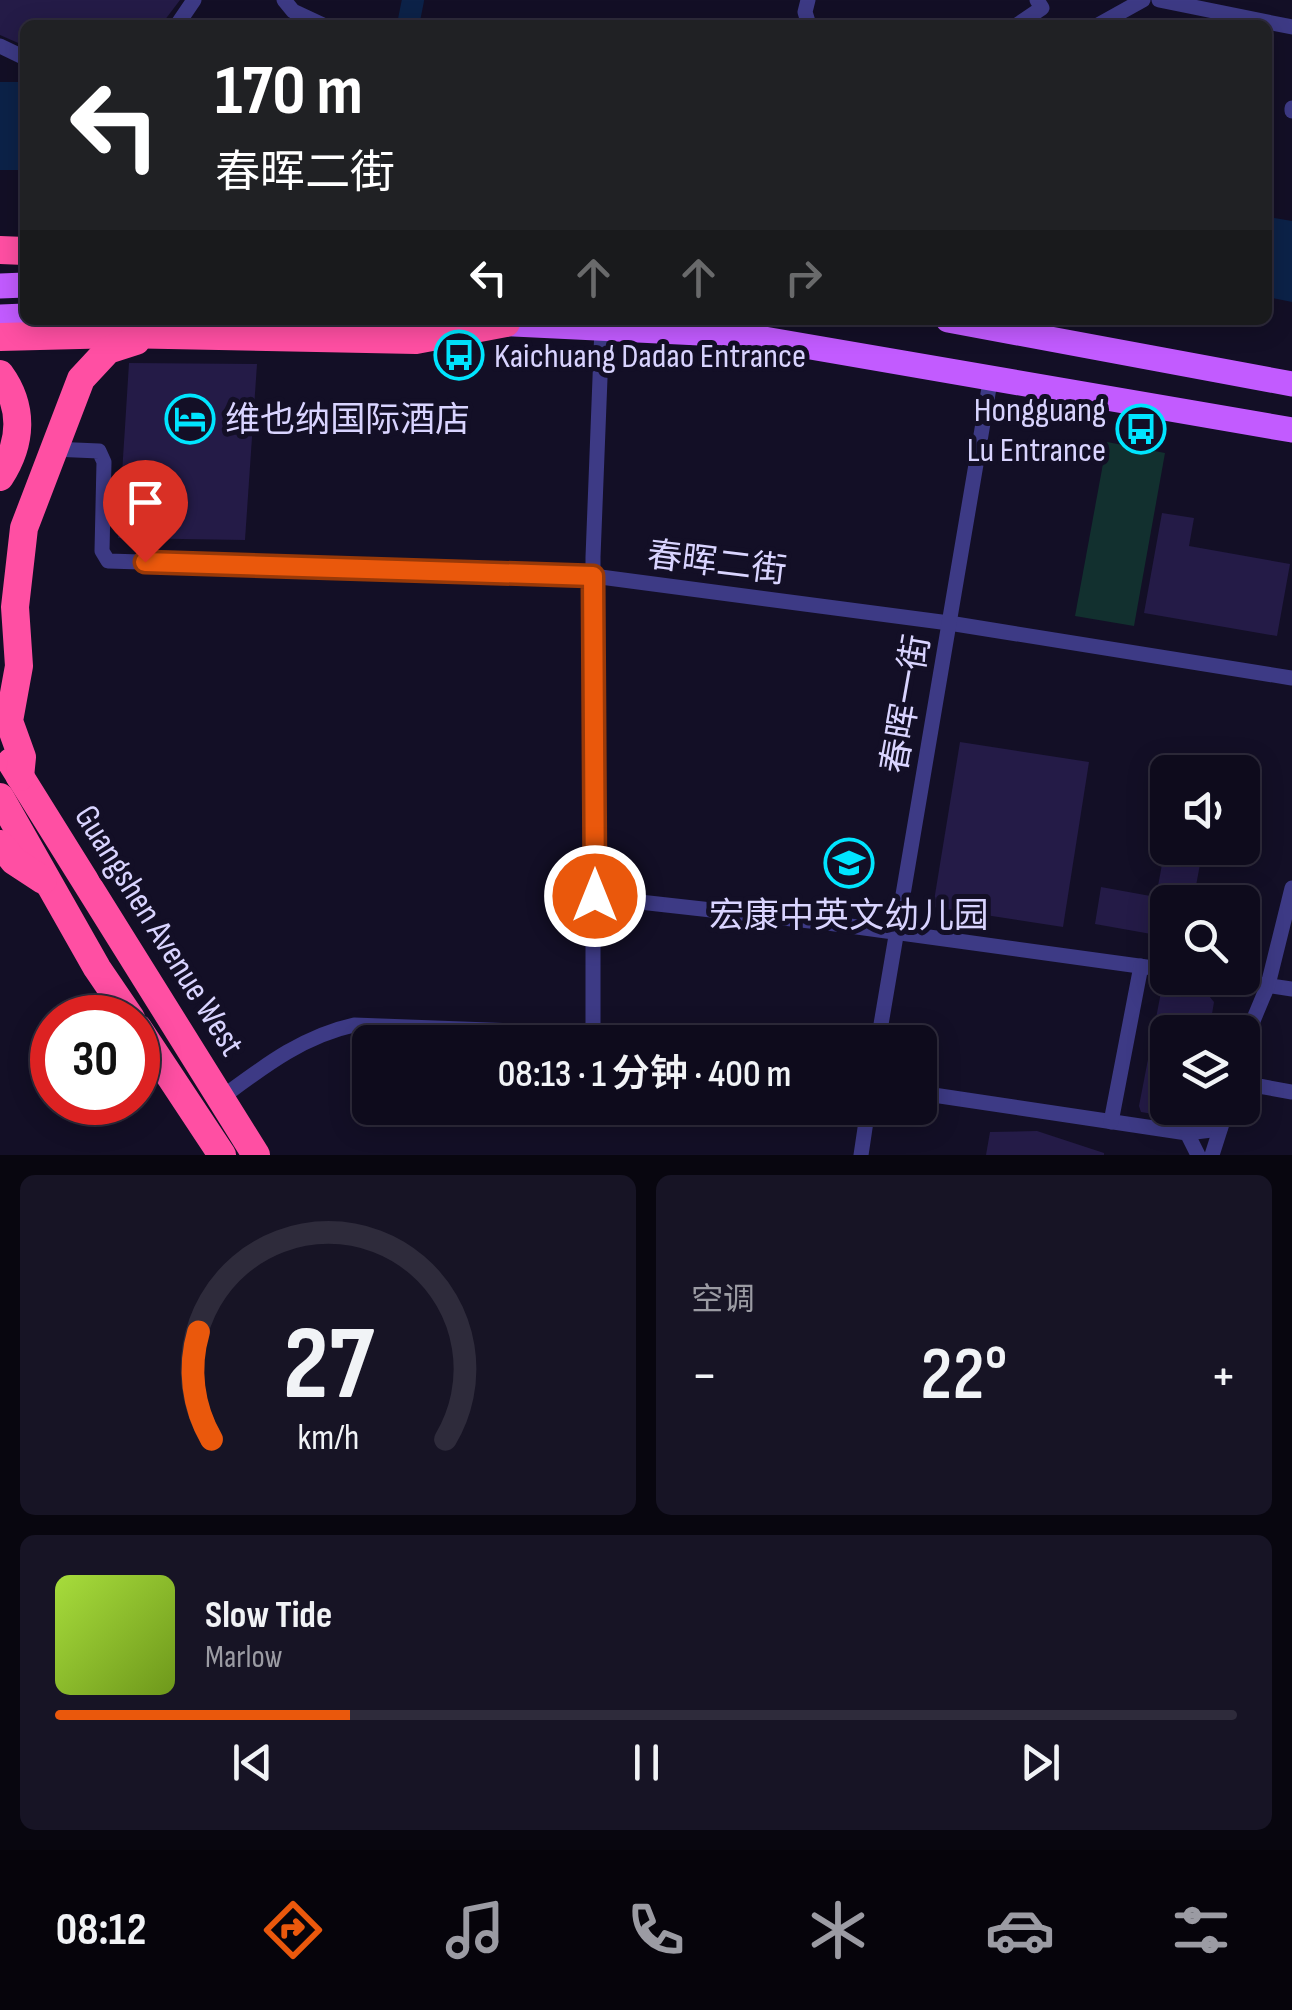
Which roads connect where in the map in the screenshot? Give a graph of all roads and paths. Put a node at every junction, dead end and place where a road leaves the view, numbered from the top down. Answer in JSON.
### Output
{"nodes":[{"id":1,"x":284,"y":0,"type":"edge"},
{"id":2,"x":1037,"y":0,"type":"edge"},
{"id":3,"x":1142,"y":0,"type":"edge"},
{"id":4,"x":1160,"y":0,"type":"edge"},
{"id":5,"x":311,"y":20,"type":"edge"},
{"id":6,"x":1024,"y":20,"type":"edge"},
{"id":7,"x":1107,"y":20,"type":"edge"},
{"id":8,"x":1258,"y":20,"type":"edge"},
{"id":9,"x":495,"y":325,"type":"edge"},
{"id":10,"x":544,"y":325,"type":"edge"},
{"id":11,"x":975,"y":325,"type":"edge"},
{"id":12,"x":602,"y":328,"type":"junction"},
{"id":13,"x":153,"y":336,"type":"junction"},
{"id":14,"x":0,"y":337,"type":"edge"},
{"id":15,"x":0,"y":374,"type":"edge"},
{"id":16,"x":991,"y":376,"type":"junction"},
{"id":17,"x":1292,"y":384,"type":"edge"},
{"id":18,"x":1292,"y":430,"type":"edge"},
{"id":19,"x":52,"y":449,"type":"junction"},
{"id":20,"x":0,"y":477,"type":"edge"},
{"id":21,"x":593,"y":576,"type":"junction"},
{"id":22,"x":949,"y":623,"type":"junction"},
{"id":23,"x":1292,"y":678,"type":"edge"},
{"id":24,"x":0,"y":745,"type":"edge"},
{"id":25,"x":10,"y":787,"type":"edge"},
{"id":26,"x":0,"y":828,"type":"edge"},
{"id":27,"x":0,"y":844,"type":"edge"},
{"id":28,"x":48,"y":884,"type":"junction"},
{"id":29,"x":1292,"y":888,"type":"edge"},
{"id":30,"x":595,"y":896,"type":"junction"},
{"id":31,"x":897,"y":932,"type":"junction"},
{"id":32,"x":1141,"y":966,"type":"junction"},
{"id":33,"x":1150,"y":967,"type":"edge"},
{"id":34,"x":1260,"y":984,"type":"edge"},
{"id":35,"x":1268,"y":985,"type":"junction"},
{"id":36,"x":1292,"y":989,"type":"edge"},
{"id":37,"x":115,"y":995,"type":"edge"},
{"id":38,"x":1255,"y":1015,"type":"edge"},
{"id":39,"x":881,"y":1025,"type":"edge"},
{"id":40,"x":160,"y":1061,"type":"edge"},
{"id":41,"x":1260,"y":1086,"type":"edge"},
{"id":42,"x":1292,"y":1092,"type":"edge"},
{"id":43,"x":937,"y":1096,"type":"edge"},
{"id":44,"x":222,"y":1098,"type":"junction"},
{"id":45,"x":1111,"y":1122,"type":"junction"},
{"id":46,"x":865,"y":1125,"type":"edge"},
{"id":47,"x":1222,"y":1125,"type":"edge"},
{"id":48,"x":1220,"y":1129,"type":"junction"},
{"id":49,"x":1187,"y":1134,"type":"junction"},
{"id":50,"x":222,"y":1155,"type":"edge"},
{"id":51,"x":256,"y":1155,"type":"edge"},
{"id":52,"x":861,"y":1155,"type":"edge"},
{"id":53,"x":1198,"y":1155,"type":"edge"},
{"id":54,"x":1212,"y":1155,"type":"edge"}],
"edges":[{"from":1,"to":5,"type":"street"},
{"from":2,"to":6,"type":"street"},
{"from":3,"to":7,"type":"street"},
{"from":4,"to":8,"type":"street"},
{"from":9,"to":13,"type":"highway"},
{"from":10,"to":12,"type":"main road"},
{"from":11,"to":17,"type":"main road"},
{"from":12,"to":16,"type":"main road"},
{"from":12,"to":21,"type":"street"},
{"from":13,"to":14,"type":"highway"},
{"from":13,"to":19,"type":"highway"},
{"from":15,"to":20,"type":"highway"},
{"from":16,"to":18,"type":"main road"},
{"from":16,"to":22,"type":"street","name":"春晖一街"},
{"from":19,"to":21,"type":"street","name":"春晖二街"},
{"from":19,"to":25,"type":"highway"},
{"from":21,"to":22,"type":"street","name":"春晖二街"},
{"from":21,"to":30,"type":"street"},
{"from":22,"to":23,"type":"street","name":"春晖二街"},
{"from":22,"to":31,"type":"street","name":"春晖一街"},
{"from":24,"to":25,"type":"highway","name":"Guangshen Avenue West"},
{"from":25,"to":28,"type":"highway","name":"Guangshen Avenue West"},
{"from":25,"to":44,"type":"highway","name":"Guangshen Avenue West"},
{"from":26,"to":28,"type":"highway"},
{"from":27,"to":28,"type":"highway"},
{"from":28,"to":37,"type":"highway","name":"Guangshen Avenue West"},
{"from":29,"to":35,"type":"street"},
{"from":30,"to":31,"type":"street"},
{"from":30,"to":44,"type":"street"},
{"from":31,"to":32,"type":"street"},
{"from":31,"to":39,"type":"street","name":"春晖一街"},
{"from":32,"to":33,"type":"street"},
{"from":32,"to":45,"type":"street"},
{"from":34,"to":35,"type":"street"},
{"from":35,"to":36,"type":"street"},
{"from":35,"to":38,"type":"street"},
{"from":40,"to":50,"type":"highway","name":"Guangshen Avenue West"},
{"from":41,"to":42,"type":"street"},
{"from":43,"to":45,"type":"street"},
{"from":44,"to":51,"type":"highway","name":"Guangshen Avenue West"},
{"from":45,"to":49,"type":"street"},
{"from":46,"to":52,"type":"street"},
{"from":47,"to":48,"type":"street"},
{"from":48,"to":49,"type":"street"},
{"from":48,"to":54,"type":"street"},
{"from":49,"to":53,"type":"street"}]}
